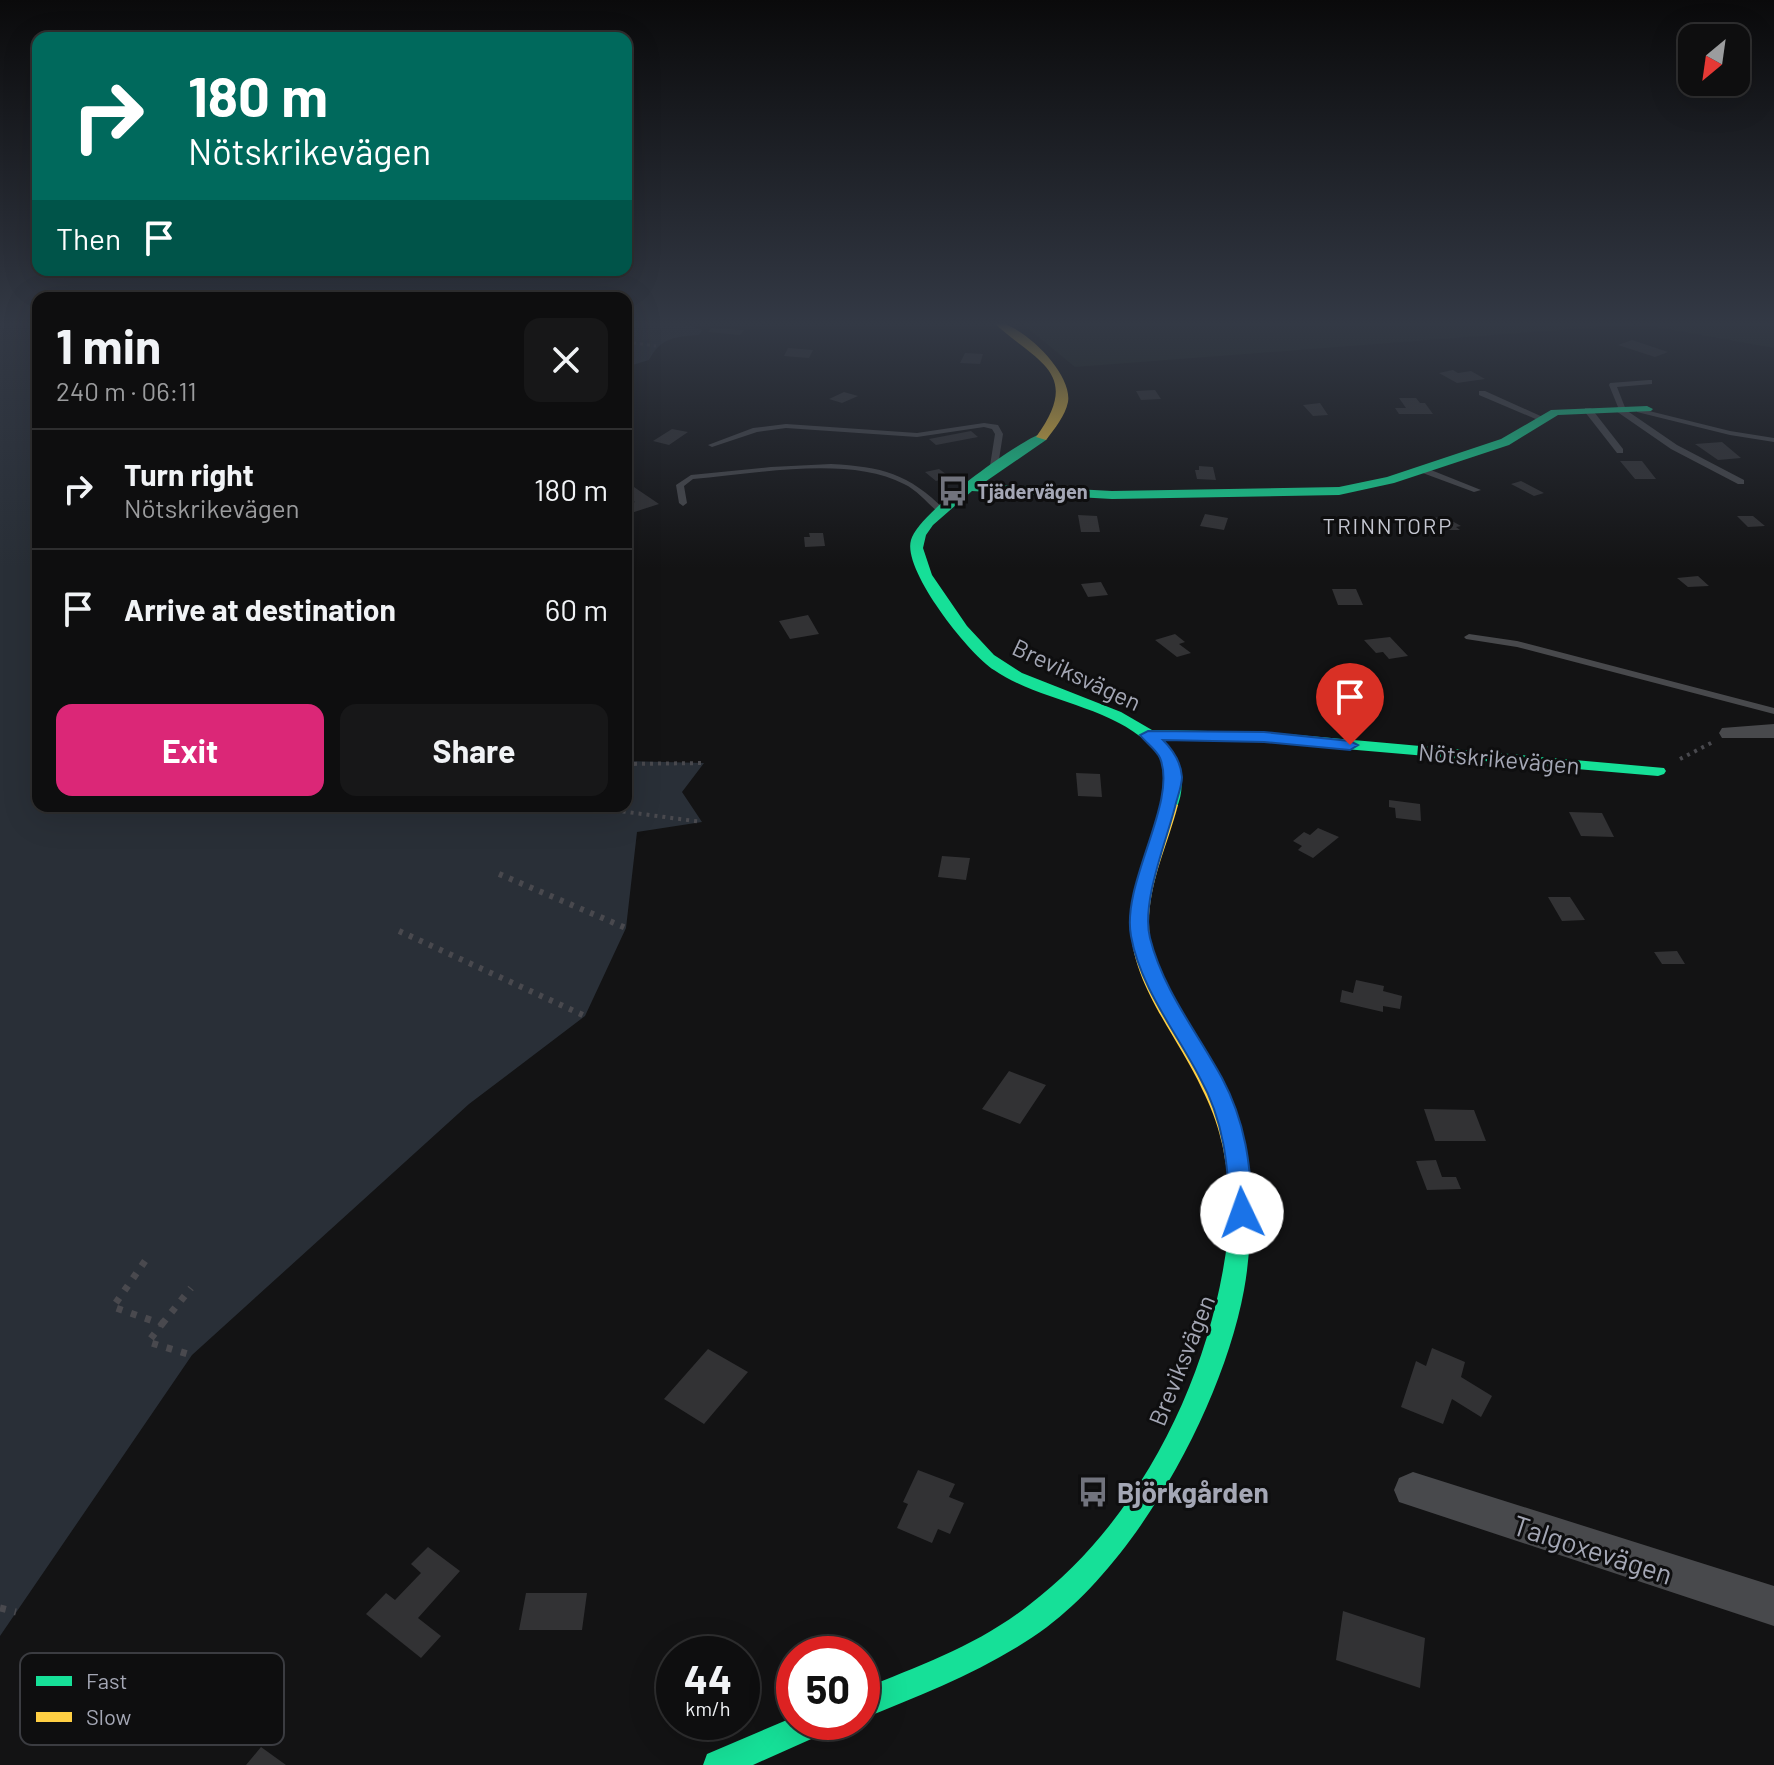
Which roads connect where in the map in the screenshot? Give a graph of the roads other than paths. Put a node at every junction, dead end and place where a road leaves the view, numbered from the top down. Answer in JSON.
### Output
{"nodes":[{"id":1,"x":1065,"y":403,"type":"edge"},
{"id":2,"x":1506,"y":403,"type":"edge"},
{"id":3,"x":1627,"y":403,"type":"edge"},
{"id":4,"x":1631,"y":409,"type":"junction"},
{"id":5,"x":1588,"y":410,"type":"junction"},
{"id":6,"x":1541,"y":418,"type":"junction"},
{"id":7,"x":1774,"y":440,"type":"edge"},
{"id":8,"x":712,"y":445,"type":"dead end"},
{"id":9,"x":1620,"y":451,"type":"dead end"},
{"id":10,"x":1423,"y":470,"type":"junction"},
{"id":11,"x":993,"y":472,"type":"junction"},
{"id":12,"x":1741,"y":482,"type":"dead end"},
{"id":13,"x":973,"y":487,"type":"junction"},
{"id":14,"x":1477,"y":490,"type":"dead end"},
{"id":15,"x":683,"y":503,"type":"dead end"},
{"id":16,"x":941,"y":510,"type":"junction"},
{"id":17,"x":1469,"y":637,"type":"dead end"},
{"id":18,"x":1774,"y":711,"type":"edge"},
{"id":19,"x":1774,"y":731,"type":"edge"},
{"id":20,"x":1730,"y":733,"type":"road end"},
{"id":21,"x":1148,"y":735,"type":"junction"},
{"id":22,"x":1658,"y":771,"type":"road end"},
{"id":23,"x":1413,"y":1490,"type":"dead end"},
{"id":24,"x":1774,"y":1606,"type":"edge"},
{"id":25,"x":880,"y":1696,"type":"edge"},
{"id":26,"x":776,"y":1740,"type":"edge"},
{"id":27,"x":718,"y":1765,"type":"edge"}],
"edges":[{"from":1,"to":11,"type":"main road","name":"Breviksvägen"},
{"from":2,"to":6,"type":"lane"},
{"from":3,"to":4,"type":"lane"},
{"from":4,"to":5,"type":"main road"},
{"from":4,"to":7,"type":"lane"},
{"from":4,"to":12,"type":"lane"},
{"from":5,"to":6,"type":"main road"},
{"from":5,"to":9,"type":"lane"},
{"from":6,"to":10,"type":"main road"},
{"from":8,"to":11,"type":"lane"},
{"from":10,"to":13,"type":"main road"},
{"from":10,"to":14,"type":"lane"},
{"from":11,"to":13,"type":"main road","name":"Breviksvägen"},
{"from":13,"to":16,"type":"main road","name":"Breviksvägen"},
{"from":15,"to":16,"type":"lane"},
{"from":16,"to":21,"type":"main road","name":"Breviksvägen"},
{"from":17,"to":18,"type":"lane"},
{"from":19,"to":20,"type":"street"},
{"from":21,"to":22,"type":"main road","name":"Nötskrikevägen"},
{"from":21,"to":25,"type":"main road","name":"Breviksvägen"},
{"from":23,"to":24,"type":"street","name":"Talgoxevägen"},
{"from":26,"to":27,"type":"main road"}]}
